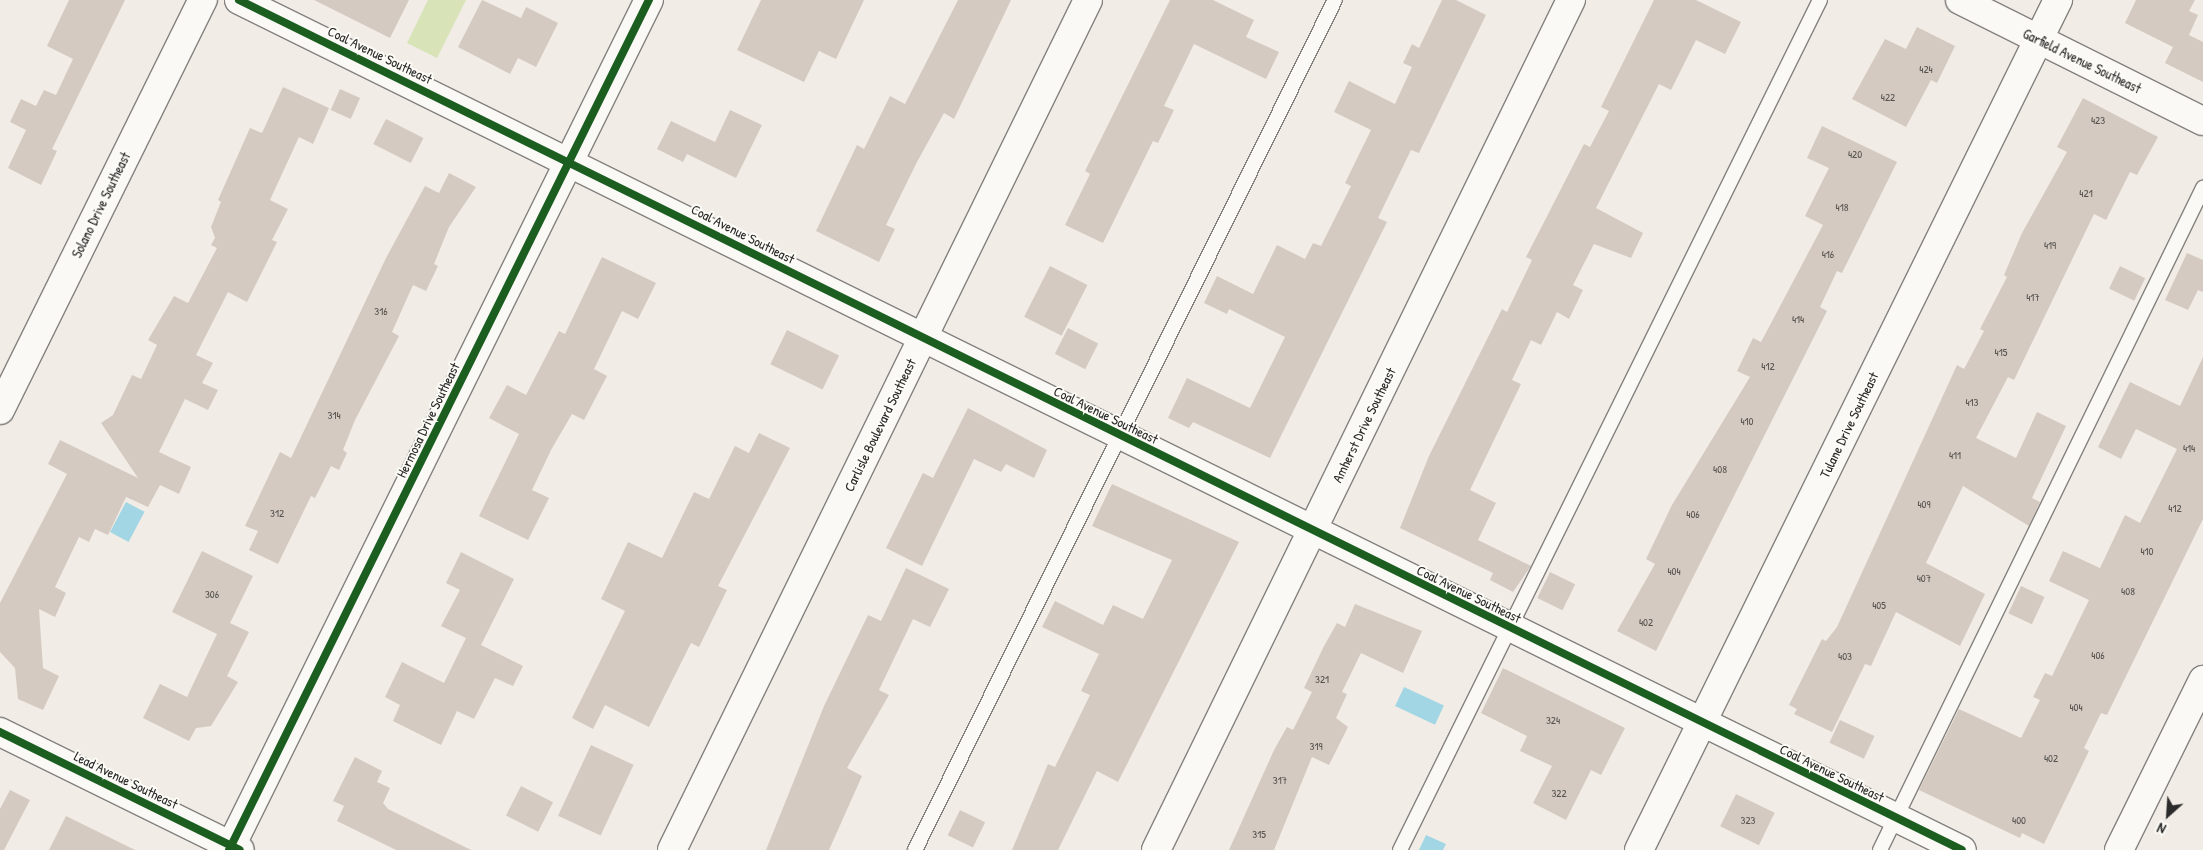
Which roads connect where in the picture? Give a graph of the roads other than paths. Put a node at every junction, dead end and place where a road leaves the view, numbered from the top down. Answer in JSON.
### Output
{"nodes":[{"id":1,"x":203,"y":0,"type":"edge"},
{"id":2,"x":240,"y":0,"type":"edge"},
{"id":3,"x":649,"y":0,"type":"edge"},
{"id":4,"x":1088,"y":0,"type":"edge"},
{"id":5,"x":1335,"y":0,"type":"edge"},
{"id":6,"x":1571,"y":0,"type":"edge"},
{"id":7,"x":1820,"y":0,"type":"edge"},
{"id":8,"x":1960,"y":0,"type":"edge"},
{"id":9,"x":2058,"y":0,"type":"edge"},
{"id":10,"x":2039,"y":40,"type":"junction"},
{"id":11,"x":2203,"y":121,"type":"edge"},
{"id":12,"x":570,"y":162,"type":"junction"},
{"id":13,"x":2203,"y":188,"type":"edge"},
{"id":14,"x":923,"y":338,"type":"junction"},
{"id":15,"x":0,"y":410,"type":"edge"},
{"id":16,"x":1118,"y":434,"type":"junction"},
{"id":17,"x":1313,"y":531,"type":"junction"},
{"id":18,"x":1510,"y":628,"type":"junction"},
{"id":19,"x":2203,"y":680,"type":"edge"},
{"id":20,"x":1703,"y":723,"type":"junction"},
{"id":21,"x":0,"y":732,"type":"edge"},
{"id":22,"x":1896,"y":818,"type":"junction"},
{"id":23,"x":233,"y":849,"type":"edge"},
{"id":24,"x":672,"y":850,"type":"edge"},
{"id":25,"x":915,"y":850,"type":"edge"},
{"id":26,"x":1156,"y":850,"type":"edge"},
{"id":27,"x":1400,"y":850,"type":"edge"},
{"id":28,"x":1639,"y":850,"type":"edge"},
{"id":29,"x":1880,"y":850,"type":"edge"},
{"id":30,"x":1962,"y":850,"type":"edge"},
{"id":31,"x":2119,"y":850,"type":"edge"}],
"edges":[{"from":1,"to":15,"type":"street","name":"Solano Drive Southeast"},
{"from":2,"to":12,"type":"street","name":"Coal Avenue Southeast"},
{"from":3,"to":12,"type":"street","name":"Hermosa Drive Southeast"},
{"from":4,"to":14,"type":"street","name":"Carlisle Boulevard Southeast"},
{"from":5,"to":16,"type":"lane"},
{"from":6,"to":17,"type":"street","name":"Amherst Drive Southeast"},
{"from":7,"to":18,"type":"lane"},
{"from":8,"to":10,"type":"street","name":"Garfield Avenue Southeast"},
{"from":9,"to":10,"type":"street","name":"Tulane Drive Southeast"},
{"from":10,"to":11,"type":"street","name":"Garfield Avenue Southeast"},
{"from":10,"to":20,"type":"street","name":"Tulane Drive Southeast"},
{"from":12,"to":14,"type":"street","name":"Coal Avenue Southeast"},
{"from":12,"to":23,"type":"street","name":"Hermosa Drive Southeast"},
{"from":13,"to":22,"type":"lane"},
{"from":14,"to":16,"type":"street","name":"Coal Avenue Southeast"},
{"from":14,"to":24,"type":"street","name":"Carlisle Boulevard Southeast"},
{"from":16,"to":17,"type":"street","name":"Coal Avenue Southeast"},
{"from":16,"to":25,"type":"lane"},
{"from":17,"to":18,"type":"street","name":"Coal Avenue Southeast"},
{"from":17,"to":26,"type":"street","name":"Amherst Drive Southeast"},
{"from":18,"to":20,"type":"street","name":"Coal Avenue Southeast"},
{"from":18,"to":27,"type":"lane"},
{"from":19,"to":31,"type":"street"},
{"from":20,"to":22,"type":"street","name":"Coal Avenue Southeast"},
{"from":20,"to":28,"type":"street","name":"Tulane Drive Southeast"},
{"from":21,"to":23,"type":"street","name":"Lead Avenue Southeast"},
{"from":22,"to":29,"type":"lane"},
{"from":22,"to":30,"type":"street","name":"Coal Avenue Southeast"}]}
